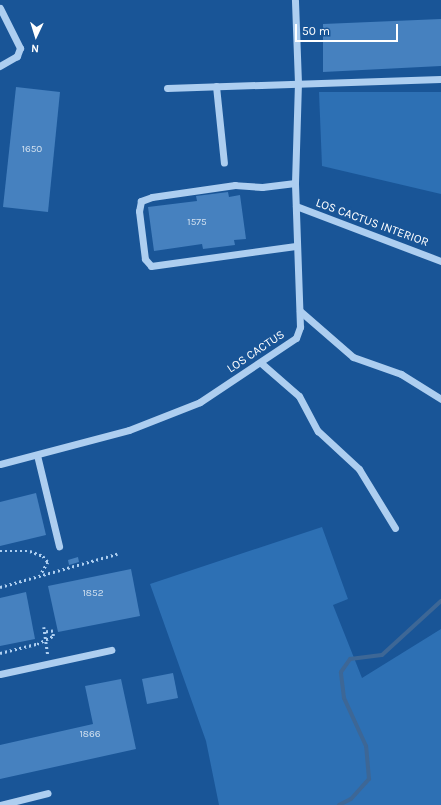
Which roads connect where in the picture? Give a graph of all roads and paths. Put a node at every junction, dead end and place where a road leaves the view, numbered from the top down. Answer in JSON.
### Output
{"nodes":[{"id":1,"x":295,"y":0,"type":"edge"},
{"id":2,"x":0,"y":8,"type":"edge"},
{"id":3,"x":0,"y":66,"type":"edge"},
{"id":4,"x":441,"y":79,"type":"edge"},
{"id":5,"x":298,"y":83,"type":"junction"},
{"id":6,"x":216,"y":86,"type":"junction"},
{"id":7,"x":167,"y":88,"type":"dead end"},
{"id":8,"x":224,"y":163,"type":"dead end"},
{"id":9,"x":295,"y":183,"type":"junction"},
{"id":10,"x":296,"y":206,"type":"junction"},
{"id":11,"x":296,"y":246,"type":"junction"},
{"id":12,"x":441,"y":261,"type":"edge"},
{"id":13,"x":300,"y":311,"type":"junction"},
{"id":14,"x":261,"y":363,"type":"junction"},
{"id":15,"x":441,"y":399,"type":"edge"},
{"id":16,"x":37,"y":455,"type":"junction"},
{"id":17,"x":0,"y":464,"type":"edge"},
{"id":18,"x":396,"y":528,"type":"dead end"},
{"id":19,"x":58,"y":546,"type":"dead end"},
{"id":20,"x":0,"y":551,"type":"edge"},
{"id":21,"x":117,"y":554,"type":"dead end"},
{"id":22,"x":40,"y":574,"type":"junction"},
{"id":23,"x":0,"y":587,"type":"edge"},
{"id":24,"x":44,"y":628,"type":"dead end"},
{"id":25,"x":45,"y":632,"type":"junction"},
{"id":26,"x":46,"y":640,"type":"junction"},
{"id":27,"x":111,"y":650,"type":"dead end"},
{"id":28,"x":0,"y":653,"type":"edge"},
{"id":29,"x":48,"y":655,"type":"dead end"},
{"id":30,"x":0,"y":674,"type":"edge"},
{"id":31,"x":48,"y":793,"type":"dead end"},
{"id":32,"x":0,"y":804,"type":"edge"}],
"edges":[{"from":1,"to":5,"type":"street","name":"LOS CACTUS"},
{"from":2,"to":3,"type":"street"},
{"from":4,"to":5,"type":"street"},
{"from":5,"to":6,"type":"street"},
{"from":5,"to":9,"type":"street","name":"LOS CACTUS"},
{"from":6,"to":7,"type":"street"},
{"from":6,"to":8,"type":"street"},
{"from":9,"to":10,"type":"street","name":"LOS CACTUS"},
{"from":9,"to":11,"type":"street"},
{"from":10,"to":11,"type":"street","name":"LOS CACTUS"},
{"from":10,"to":12,"type":"street","name":"LOS CACTUS INTERIOR"},
{"from":11,"to":13,"type":"street","name":"LOS CACTUS"},
{"from":13,"to":14,"type":"street","name":"LOS CACTUS"},
{"from":13,"to":15,"type":"street"},
{"from":14,"to":16,"type":"street","name":"LOS CACTUS"},
{"from":14,"to":18,"type":"street"},
{"from":16,"to":17,"type":"street","name":"LOS CACTUS"},
{"from":16,"to":19,"type":"street"},
{"from":20,"to":22,"type":"path"},
{"from":21,"to":22,"type":"path"},
{"from":22,"to":23,"type":"path"},
{"from":24,"to":25,"type":"path"},
{"from":25,"to":26,"type":"path"},
{"from":25,"to":26,"type":"path"},
{"from":26,"to":28,"type":"path"},
{"from":26,"to":29,"type":"path"},
{"from":27,"to":30,"type":"street"},
{"from":31,"to":32,"type":"street"}]}
